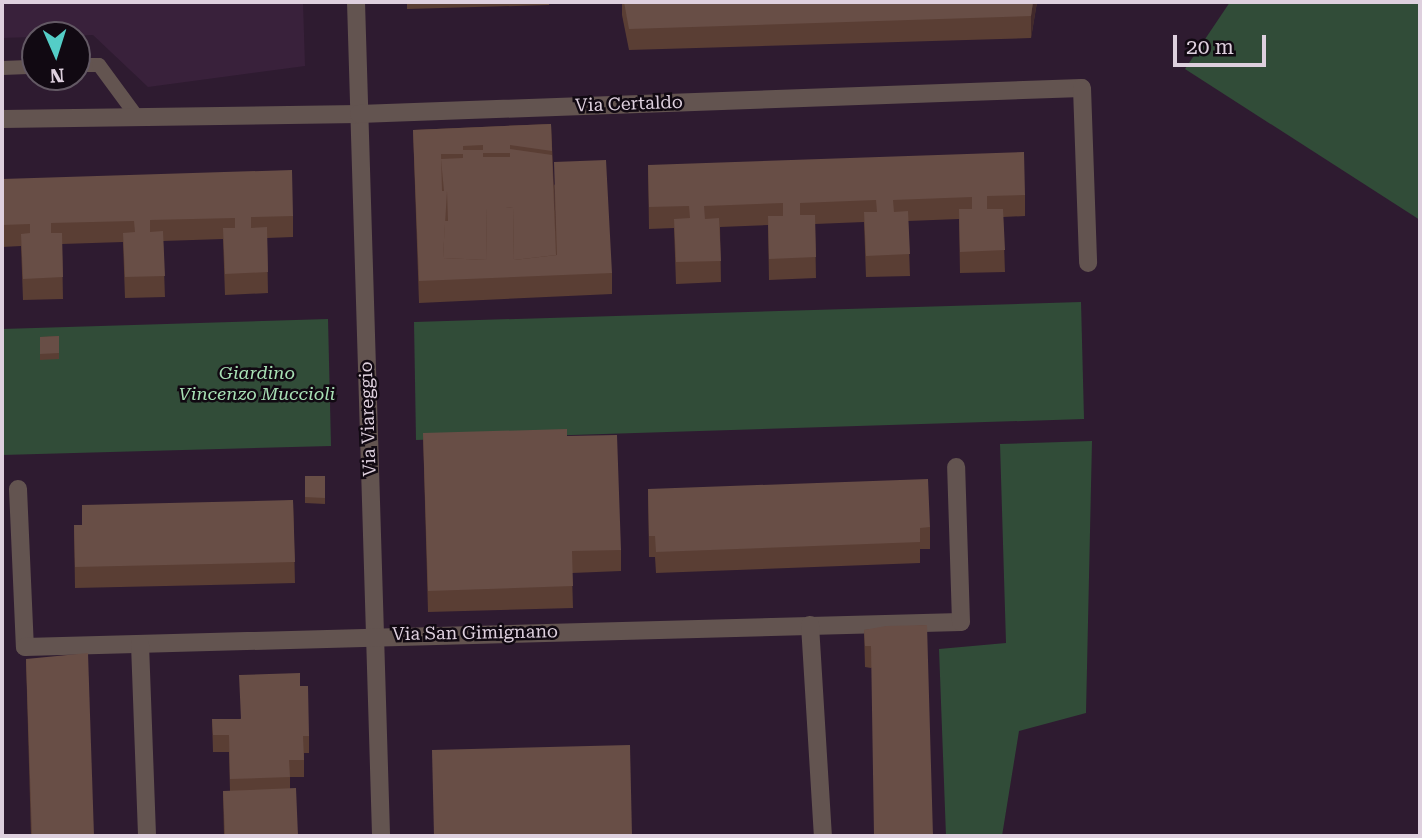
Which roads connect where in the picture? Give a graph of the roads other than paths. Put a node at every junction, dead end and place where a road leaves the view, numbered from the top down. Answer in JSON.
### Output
{"nodes":[{"id":1,"x":356,"y":2,"type":"edge"},
{"id":2,"x":91,"y":65,"type":"edge"},
{"id":3,"x":21,"y":67,"type":"edge"},
{"id":4,"x":2,"y":68,"type":"edge"},
{"id":5,"x":135,"y":114,"type":"junction"},
{"id":6,"x":359,"y":114,"type":"junction"},
{"id":7,"x":2,"y":119,"type":"edge"},
{"id":8,"x":1088,"y":263,"type":"dead end"},
{"id":9,"x":956,"y":467,"type":"dead end"},
{"id":10,"x":18,"y":489,"type":"dead end"},
{"id":11,"x":810,"y":625,"type":"junction"},
{"id":12,"x":374,"y":635,"type":"junction"},
{"id":13,"x":140,"y":644,"type":"junction"},
{"id":14,"x":147,"y":836,"type":"edge"},
{"id":15,"x":381,"y":836,"type":"edge"},
{"id":16,"x":823,"y":836,"type":"edge"}],
"edges":[{"from":1,"to":6,"type":"street","name":"Via Viareggio"},
{"from":2,"to":5,"type":"lane"},
{"from":3,"to":4,"type":"lane"},
{"from":5,"to":6,"type":"street","name":"Via Certaldo"},
{"from":5,"to":7,"type":"street","name":"Via Certaldo"},
{"from":6,"to":8,"type":"street","name":"Via Certaldo"},
{"from":6,"to":12,"type":"street","name":"Via Viareggio"},
{"from":9,"to":11,"type":"street","name":"Via San Gimignano"},
{"from":10,"to":13,"type":"street","name":"Via San Gimignano"},
{"from":11,"to":12,"type":"street","name":"Via San Gimignano"},
{"from":11,"to":16,"type":"street"},
{"from":12,"to":13,"type":"street","name":"Via San Gimignano"},
{"from":12,"to":15,"type":"street","name":"Via Viareggio"},
{"from":13,"to":14,"type":"street"}]}
